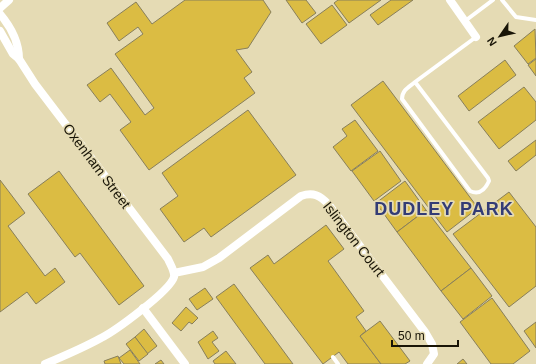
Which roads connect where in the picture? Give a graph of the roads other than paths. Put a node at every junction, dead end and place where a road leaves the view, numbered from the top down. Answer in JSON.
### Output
{"nodes":[{"id":1,"x":9,"y":0,"type":"edge"},
{"id":2,"x":450,"y":0,"type":"edge"},
{"id":3,"x":493,"y":0,"type":"edge"},
{"id":4,"x":502,"y":0,"type":"edge"},
{"id":5,"x":0,"y":8,"type":"edge"},
{"id":6,"x":0,"y":14,"type":"edge"},
{"id":7,"x":536,"y":20,"type":"edge"},
{"id":8,"x":465,"y":21,"type":"junction"},
{"id":9,"x":0,"y":31,"type":"edge"},
{"id":10,"x":476,"y":37,"type":"joint"},
{"id":11,"x":19,"y":59,"type":"junction"},
{"id":12,"x":415,"y":82,"type":"junction"},
{"id":13,"x":174,"y":273,"type":"junction"},
{"id":14,"x":143,"y":308,"type":"junction"},
{"id":15,"x":333,"y":357,"type":"dead end"},
{"id":16,"x":45,"y":364,"type":"edge"},
{"id":17,"x":185,"y":364,"type":"edge"},
{"id":18,"x":338,"y":364,"type":"edge"},
{"id":19,"x":427,"y":364,"type":"edge"}],
"edges":[{"from":1,"to":5,"type":"street"},
{"from":2,"to":8,"type":"street"},
{"from":3,"to":8,"type":"lane"},
{"from":4,"to":7,"type":"lane"},
{"from":6,"to":11,"type":"street","name":"Oxenham Street"},
{"from":8,"to":10,"type":"street"},
{"from":9,"to":11,"type":"street","name":"Oxenham Street"},
{"from":10,"to":12,"type":"lane"},
{"from":11,"to":13,"type":"street","name":"Oxenham Street"},
{"from":12,"to":12,"type":"lane"},
{"from":13,"to":14,"type":"street"},
{"from":13,"to":19,"type":"street","name":"Islington Court"},
{"from":14,"to":16,"type":"street"},
{"from":14,"to":17,"type":"street"},
{"from":15,"to":18,"type":"lane"}]}
